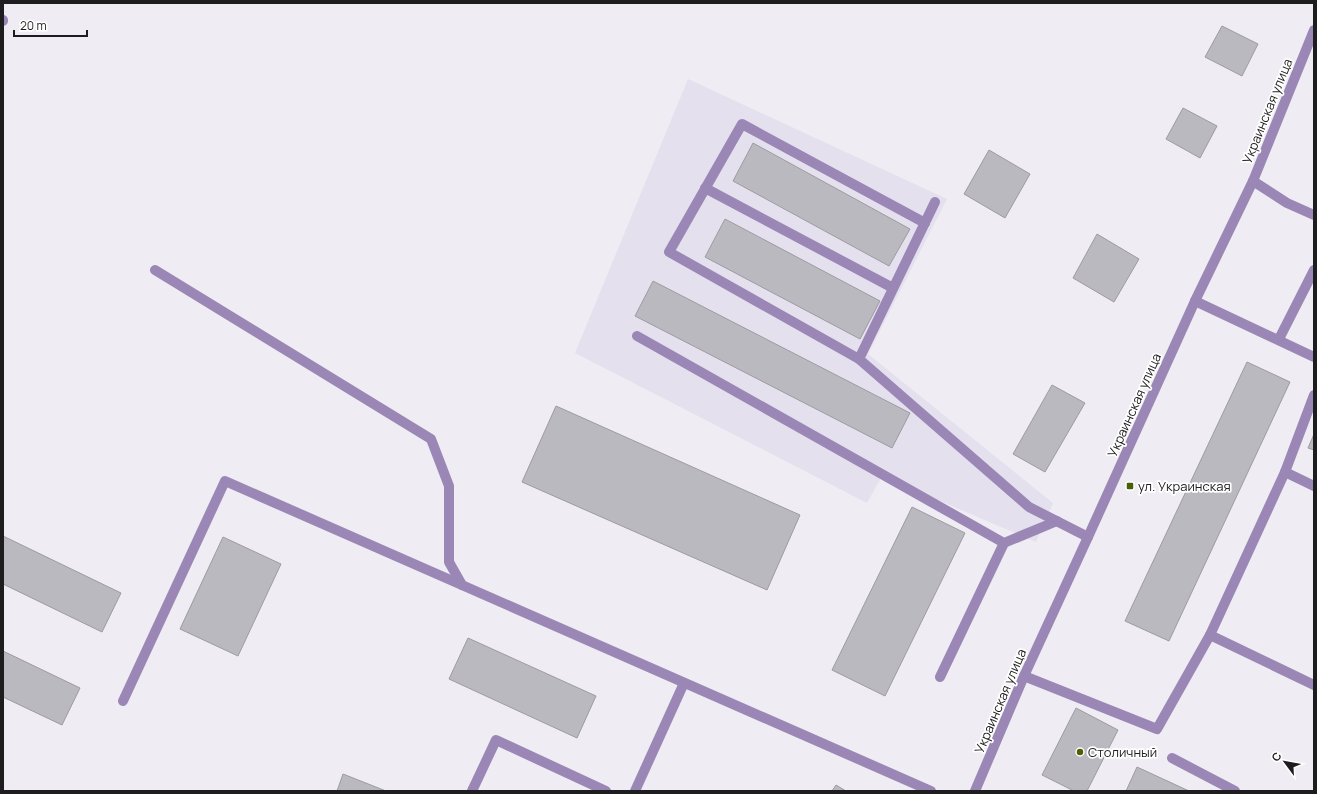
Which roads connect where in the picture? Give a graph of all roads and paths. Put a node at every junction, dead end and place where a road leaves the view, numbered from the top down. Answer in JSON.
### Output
{"nodes":[{"id":1,"x":1314,"y":30,"type":"edge"},
{"id":2,"x":1253,"y":181,"type":"junction"},
{"id":3,"x":705,"y":188,"type":"junction"},
{"id":4,"x":935,"y":202,"type":"dead end"},
{"id":5,"x":1314,"y":215,"type":"edge"},
{"id":6,"x":925,"y":223,"type":"junction"},
{"id":7,"x":155,"y":270,"type":"dead end"},
{"id":8,"x":1314,"y":270,"type":"edge"},
{"id":9,"x":893,"y":288,"type":"junction"},
{"id":10,"x":1195,"y":301,"type":"junction"},
{"id":11,"x":637,"y":336,"type":"dead end"},
{"id":12,"x":1279,"y":339,"type":"junction"},
{"id":13,"x":1314,"y":357,"type":"edge"},
{"id":14,"x":859,"y":359,"type":"junction"},
{"id":15,"x":1314,"y":395,"type":"edge"},
{"id":16,"x":1285,"y":472,"type":"junction"},
{"id":17,"x":1314,"y":486,"type":"edge"},
{"id":18,"x":1056,"y":521,"type":"junction"},
{"id":19,"x":1088,"y":537,"type":"junction"},
{"id":20,"x":1004,"y":543,"type":"junction"},
{"id":21,"x":462,"y":585,"type":"junction"},
{"id":22,"x":1210,"y":635,"type":"junction"},
{"id":23,"x":1024,"y":676,"type":"junction"},
{"id":24,"x":940,"y":677,"type":"dead end"},
{"id":25,"x":684,"y":683,"type":"junction"},
{"id":26,"x":1314,"y":685,"type":"edge"},
{"id":27,"x":123,"y":701,"type":"dead end"},
{"id":28,"x":1172,"y":758,"type":"dead end"},
{"id":29,"x":472,"y":791,"type":"edge"},
{"id":30,"x":606,"y":791,"type":"edge"},
{"id":31,"x":636,"y":791,"type":"edge"},
{"id":32,"x":931,"y":791,"type":"edge"},
{"id":33,"x":975,"y":791,"type":"edge"},
{"id":34,"x":1235,"y":791,"type":"edge"}],
"edges":[{"from":1,"to":2,"type":"street","name":"Украинская улица"},
{"from":2,"to":5,"type":"street"},
{"from":2,"to":10,"type":"street","name":"Украинская улица"},
{"from":3,"to":6,"type":"street"},
{"from":3,"to":9,"type":"street"},
{"from":3,"to":14,"type":"street"},
{"from":4,"to":6,"type":"street"},
{"from":6,"to":9,"type":"street"},
{"from":7,"to":21,"type":"street"},
{"from":8,"to":12,"type":"street"},
{"from":9,"to":14,"type":"street"},
{"from":10,"to":12,"type":"street"},
{"from":10,"to":19,"type":"street","name":"Украинская улица"},
{"from":11,"to":20,"type":"street"},
{"from":12,"to":13,"type":"street"},
{"from":14,"to":18,"type":"street"},
{"from":15,"to":16,"type":"street"},
{"from":16,"to":17,"type":"street"},
{"from":16,"to":22,"type":"street"},
{"from":18,"to":19,"type":"street"},
{"from":18,"to":20,"type":"street"},
{"from":19,"to":23,"type":"street","name":"Украинская улица"},
{"from":20,"to":24,"type":"street"},
{"from":21,"to":25,"type":"street"},
{"from":21,"to":27,"type":"street"},
{"from":22,"to":23,"type":"street"},
{"from":22,"to":26,"type":"street"},
{"from":23,"to":33,"type":"street","name":"Украинская улица"},
{"from":25,"to":31,"type":"street"},
{"from":25,"to":32,"type":"street"},
{"from":28,"to":34,"type":"street"},
{"from":29,"to":30,"type":"street"}]}
